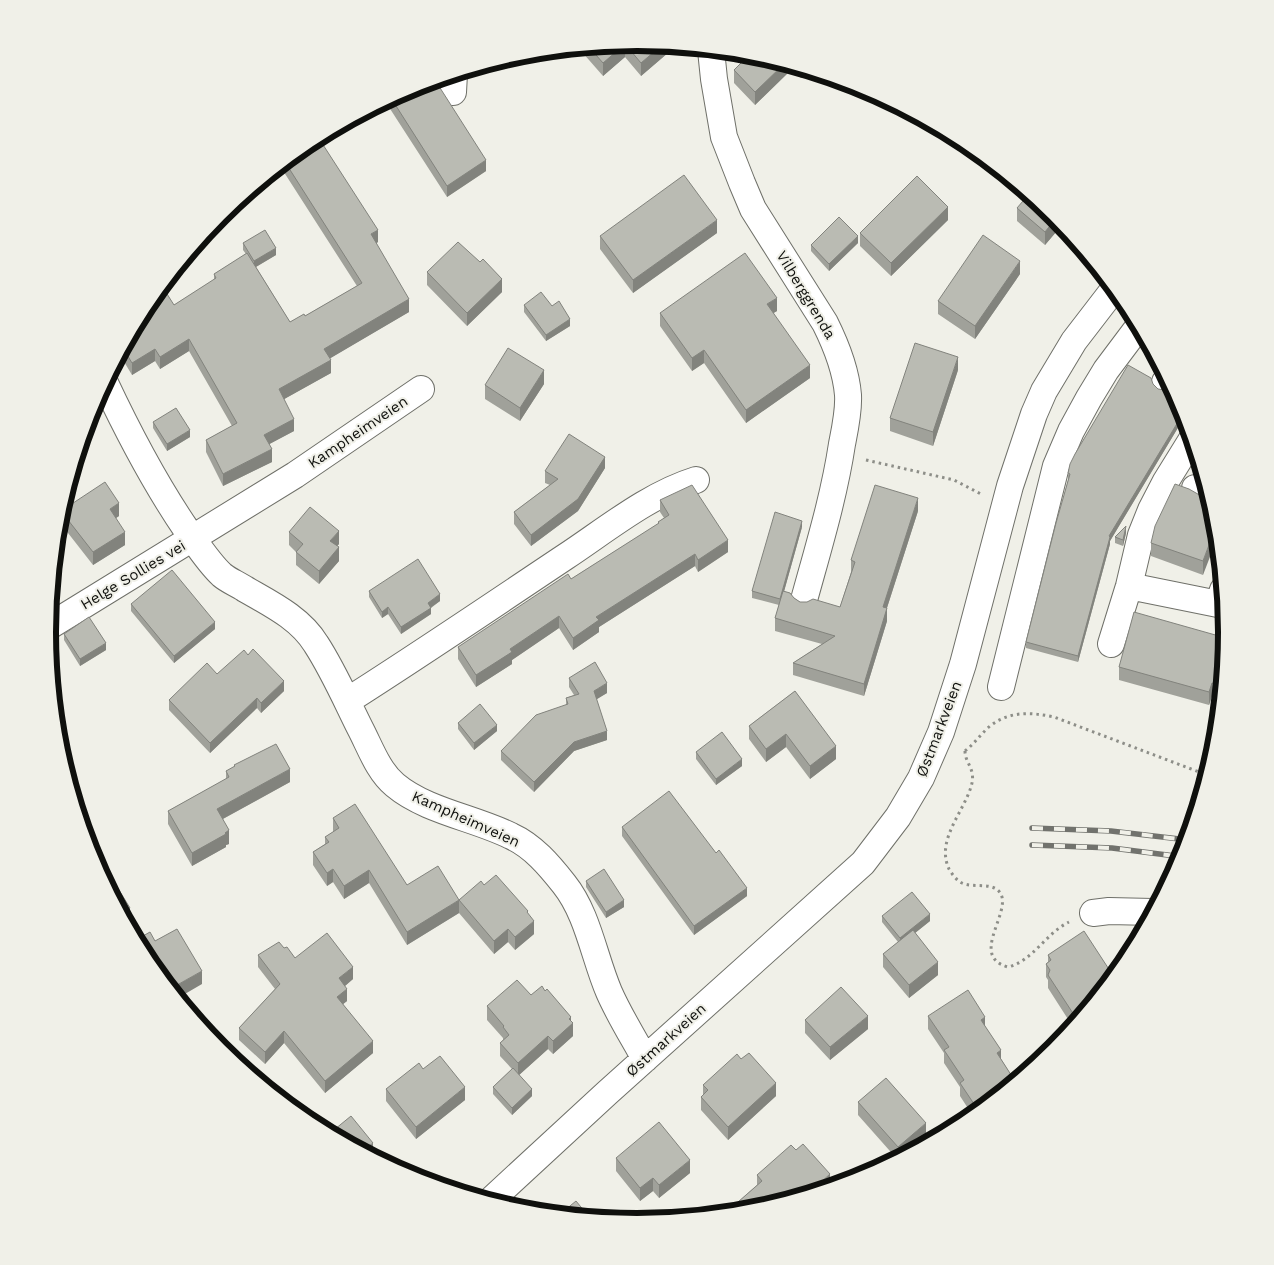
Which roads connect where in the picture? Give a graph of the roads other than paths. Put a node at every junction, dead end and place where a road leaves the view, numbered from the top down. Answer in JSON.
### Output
{"nodes":[{"id":1,"x":712,"y":56,"type":"edge"},
{"id":2,"x":1109,"y":295,"type":"edge"},
{"id":3,"x":1134,"y":333,"type":"edge"},
{"id":4,"x":422,"y":390,"type":"dead end"},
{"id":5,"x":109,"y":391,"type":"edge"},
{"id":6,"x":1187,"y":447,"type":"edge"},
{"id":7,"x":696,"y":480,"type":"dead end"},
{"id":8,"x":193,"y":539,"type":"junction"},
{"id":9,"x":1129,"y":586,"type":"junction"},
{"id":10,"x":804,"y":600,"type":"edge"},
{"id":11,"x":1217,"y":601,"type":"edge"},
{"id":12,"x":56,"y":622,"type":"edge"},
{"id":13,"x":1111,"y":644,"type":"dead end"},
{"id":14,"x":1001,"y":687,"type":"dead end"},
{"id":15,"x":347,"y":701,"type":"junction"},
{"id":16,"x":1146,"y":912,"type":"edge"},
{"id":17,"x":1093,"y":913,"type":"road end"},
{"id":18,"x":646,"y":1060,"type":"junction"},
{"id":19,"x":495,"y":1196,"type":"edge"}],
"edges":[{"from":1,"to":10,"type":"street","name":"Vilberggrenda"},
{"from":2,"to":18,"type":"street","name":"Østmarkveien"},
{"from":3,"to":14,"type":"street"},
{"from":4,"to":8,"type":"street","name":"Kampheimveien"},
{"from":5,"to":8,"type":"street","name":"Kampheimveien"},
{"from":6,"to":9,"type":"street"},
{"from":7,"to":15,"type":"street"},
{"from":8,"to":12,"type":"street","name":"Helge Sollies vei"},
{"from":8,"to":15,"type":"street","name":"Kampheimveien"},
{"from":9,"to":11,"type":"street"},
{"from":9,"to":13,"type":"street"},
{"from":15,"to":18,"type":"street","name":"Kampheimveien"},
{"from":16,"to":17,"type":"street"},
{"from":18,"to":19,"type":"street","name":"Østmarkveien"}]}
